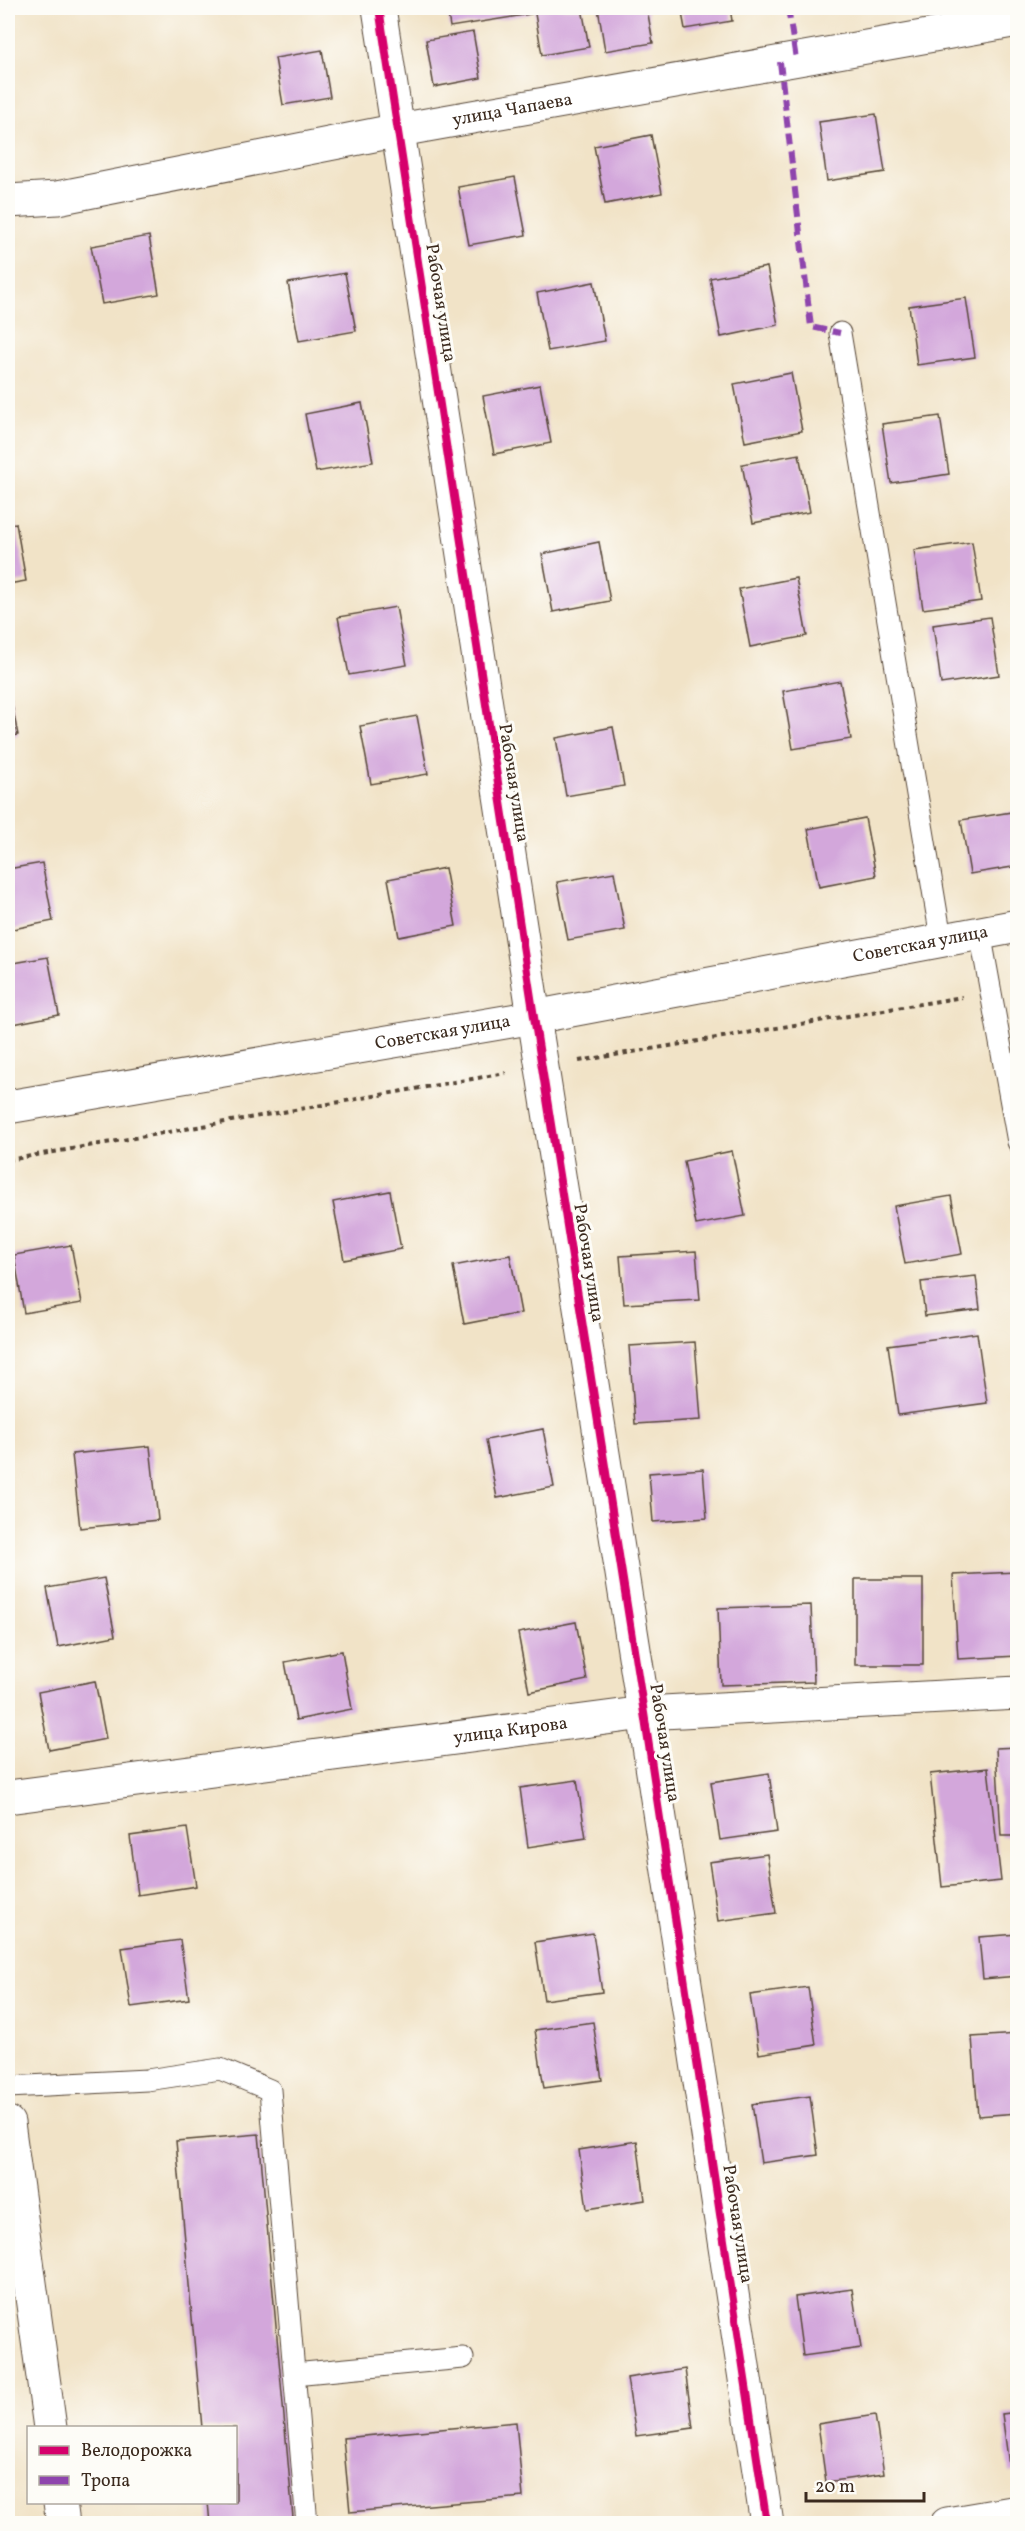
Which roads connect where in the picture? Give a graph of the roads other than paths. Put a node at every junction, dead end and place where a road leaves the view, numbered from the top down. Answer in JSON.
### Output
{"nodes":[{"id":1,"x":380,"y":8,"type":"edge"},
{"id":2,"x":1017,"y":20,"type":"edge"},
{"id":3,"x":399,"y":130,"type":"junction"},
{"id":4,"x":8,"y":201,"type":"edge"},
{"id":5,"x":840,"y":333,"type":"dead end"},
{"id":6,"x":1017,"y":926,"type":"edge"},
{"id":7,"x":980,"y":932,"type":"junction"},
{"id":8,"x":941,"y":938,"type":"junction"},
{"id":9,"x":534,"y":1017,"type":"junction"},
{"id":10,"x":8,"y":1107,"type":"edge"},
{"id":11,"x":1017,"y":1143,"type":"edge"},
{"id":12,"x":1017,"y":1693,"type":"edge"},
{"id":13,"x":644,"y":1713,"type":"junction"},
{"id":14,"x":8,"y":1797,"type":"edge"},
{"id":15,"x":8,"y":2087,"type":"edge"},
{"id":16,"x":8,"y":2123,"type":"edge"},
{"id":17,"x":463,"y":2358,"type":"dead end"},
{"id":18,"x":294,"y":2374,"type":"junction"},
{"id":19,"x":50,"y":2426,"type":"edge"},
{"id":20,"x":60,"y":2504,"type":"edge"},
{"id":21,"x":1017,"y":2512,"type":"edge"},
{"id":22,"x":63,"y":2523,"type":"edge"},
{"id":23,"x":307,"y":2523,"type":"edge"},
{"id":24,"x":767,"y":2523,"type":"edge"},
{"id":25,"x":946,"y":2523,"type":"edge"}],
"edges":[{"from":1,"to":3,"type":"street","name":"Рабочая улица"},
{"from":2,"to":3,"type":"street","name":"улица Чапаева"},
{"from":3,"to":4,"type":"street","name":"улица Чапаева"},
{"from":3,"to":9,"type":"street","name":"Рабочая улица"},
{"from":5,"to":8,"type":"lane"},
{"from":6,"to":7,"type":"street","name":"Советская улица"},
{"from":7,"to":8,"type":"street","name":"Советская улица"},
{"from":7,"to":11,"type":"lane"},
{"from":8,"to":9,"type":"street","name":"Советская улица"},
{"from":9,"to":10,"type":"street","name":"Советская улица"},
{"from":9,"to":13,"type":"street","name":"Рабочая улица"},
{"from":12,"to":13,"type":"street","name":"улица Кирова"},
{"from":13,"to":14,"type":"street","name":"улица Кирова"},
{"from":13,"to":24,"type":"street","name":"Рабочая улица"},
{"from":15,"to":18,"type":"lane"},
{"from":16,"to":19,"type":"street"},
{"from":17,"to":18,"type":"lane"},
{"from":18,"to":23,"type":"lane"},
{"from":20,"to":22,"type":"street"},
{"from":21,"to":25,"type":"street"}]}
